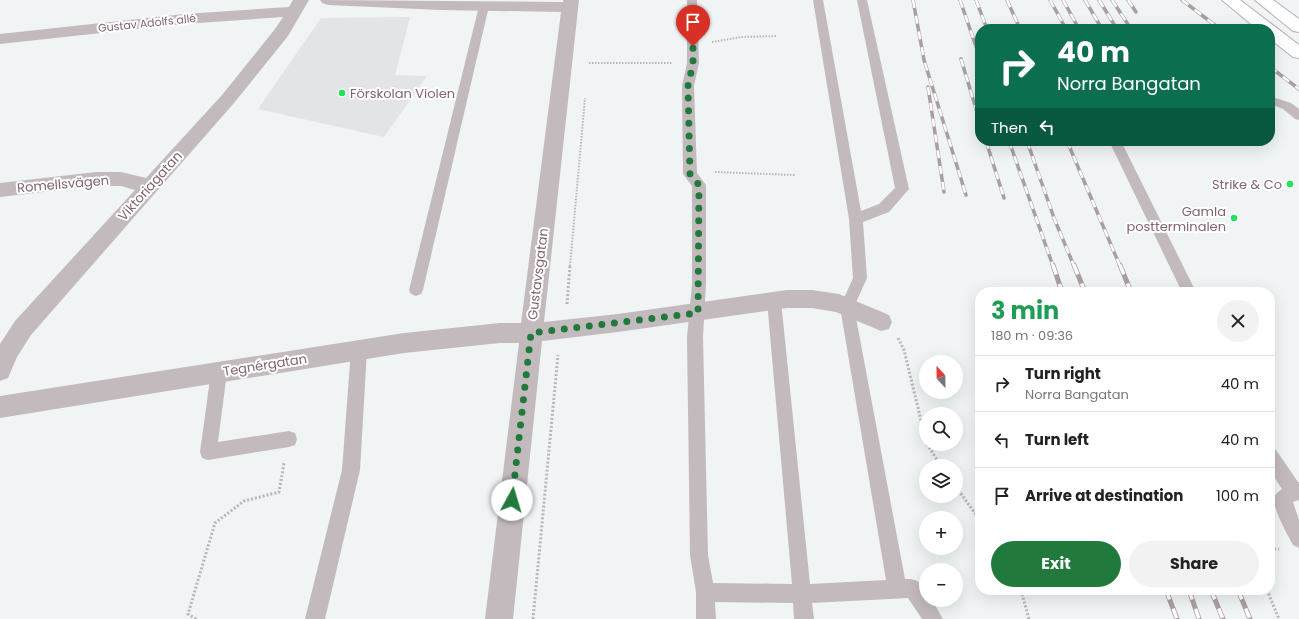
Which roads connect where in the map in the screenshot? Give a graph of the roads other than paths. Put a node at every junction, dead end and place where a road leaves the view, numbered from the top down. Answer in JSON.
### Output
{"nodes":[{"id":1,"x":328,"y":0,"type":"edge"},
{"id":2,"x":692,"y":0,"type":"edge"},
{"id":3,"x":818,"y":0,"type":"edge"},
{"id":4,"x":862,"y":0,"type":"edge"},
{"id":5,"x":1230,"y":0,"type":"edge"},
{"id":6,"x":1263,"y":0,"type":"edge"},
{"id":7,"x":570,"y":4,"type":"edge"},
{"id":8,"x":298,"y":6,"type":"edge"},
{"id":9,"x":484,"y":6,"type":"junction"},
{"id":10,"x":1297,"y":23,"type":"edge"},
{"id":11,"x":1261,"y":24,"type":"edge"},
{"id":12,"x":1275,"y":28,"type":"edge"},
{"id":13,"x":1275,"y":35,"type":"edge"},
{"id":14,"x":0,"y":39,"type":"edge"},
{"id":15,"x":1299,"y":53,"type":"edge"},
{"id":16,"x":1275,"y":102,"type":"edge"},
{"id":17,"x":1299,"y":116,"type":"edge"},
{"id":18,"x":1117,"y":146,"type":"edge"},
{"id":19,"x":150,"y":186,"type":"junction"},
{"id":20,"x":0,"y":190,"type":"edge"},
{"id":21,"x":856,"y":220,"type":"junction"},
{"id":22,"x":1187,"y":287,"type":"edge"},
{"id":23,"x":416,"y":290,"type":"dead end"},
{"id":24,"x":774,"y":301,"type":"junction"},
{"id":25,"x":847,"y":307,"type":"junction"},
{"id":26,"x":698,"y":313,"type":"junction"},
{"id":27,"x":882,"y":322,"type":"road end"},
{"id":28,"x":531,"y":333,"type":"junction"},
{"id":29,"x":359,"y":350,"type":"junction"},
{"id":30,"x":0,"y":371,"type":"edge"},
{"id":31,"x":219,"y":372,"type":"junction"},
{"id":32,"x":0,"y":406,"type":"edge"},
{"id":33,"x":289,"y":439,"type":"road end"},
{"id":34,"x":1275,"y":463,"type":"edge"},
{"id":35,"x":1296,"y":491,"type":"edge"},
{"id":36,"x":1299,"y":539,"type":"edge"},
{"id":37,"x":897,"y":588,"type":"junction"},
{"id":38,"x":705,"y":592,"type":"junction"},
{"id":39,"x":802,"y":594,"type":"junction"},
{"id":40,"x":315,"y":619,"type":"edge"},
{"id":41,"x":499,"y":619,"type":"edge"},
{"id":42,"x":706,"y":619,"type":"edge"},
{"id":43,"x":804,"y":619,"type":"edge"},
{"id":44,"x":933,"y":619,"type":"edge"}],
"edges":[{"from":1,"to":9,"type":"street"},
{"from":2,"to":26,"type":"lane"},
{"from":3,"to":21,"type":"lane"},
{"from":4,"to":21,"type":"lane"},
{"from":5,"to":11,"type":"main road"},
{"from":6,"to":10,"type":"main road"},
{"from":7,"to":9,"type":"street"},
{"from":7,"to":28,"type":"street","name":"Gustavsgatan"},
{"from":8,"to":14,"type":"street","name":"Gustav Adolfs allé"},
{"from":8,"to":19,"type":"street","name":"Viktoriagatan"},
{"from":9,"to":23,"type":"lane"},
{"from":10,"to":12,"type":"main road"},
{"from":13,"to":15,"type":"main road"},
{"from":16,"to":17,"type":"lane"},
{"from":18,"to":22,"type":"lane"},
{"from":19,"to":20,"type":"street","name":"Romellsvägen"},
{"from":19,"to":30,"type":"street","name":"Viktoriagatan"},
{"from":21,"to":25,"type":"lane"},
{"from":24,"to":25,"type":"street","name":"Tegnérgatan"},
{"from":24,"to":26,"type":"street","name":"Tegnérgatan"},
{"from":24,"to":39,"type":"lane"},
{"from":25,"to":27,"type":"street","name":"Tegnérgatan"},
{"from":25,"to":37,"type":"lane"},
{"from":26,"to":28,"type":"street","name":"Tegnérgatan"},
{"from":26,"to":38,"type":"lane"},
{"from":28,"to":29,"type":"street","name":"Tegnérgatan"},
{"from":28,"to":41,"type":"street","name":"Gustavsgatan"},
{"from":29,"to":31,"type":"street","name":"Tegnérgatan"},
{"from":29,"to":40,"type":"lane"},
{"from":31,"to":32,"type":"street","name":"Tegnérgatan"},
{"from":31,"to":33,"type":"lane"},
{"from":34,"to":35,"type":"lane"},
{"from":35,"to":36,"type":"lane"},
{"from":37,"to":39,"type":"lane"},
{"from":37,"to":44,"type":"lane"},
{"from":38,"to":39,"type":"lane"},
{"from":38,"to":42,"type":"lane"},
{"from":39,"to":43,"type":"lane"}]}
